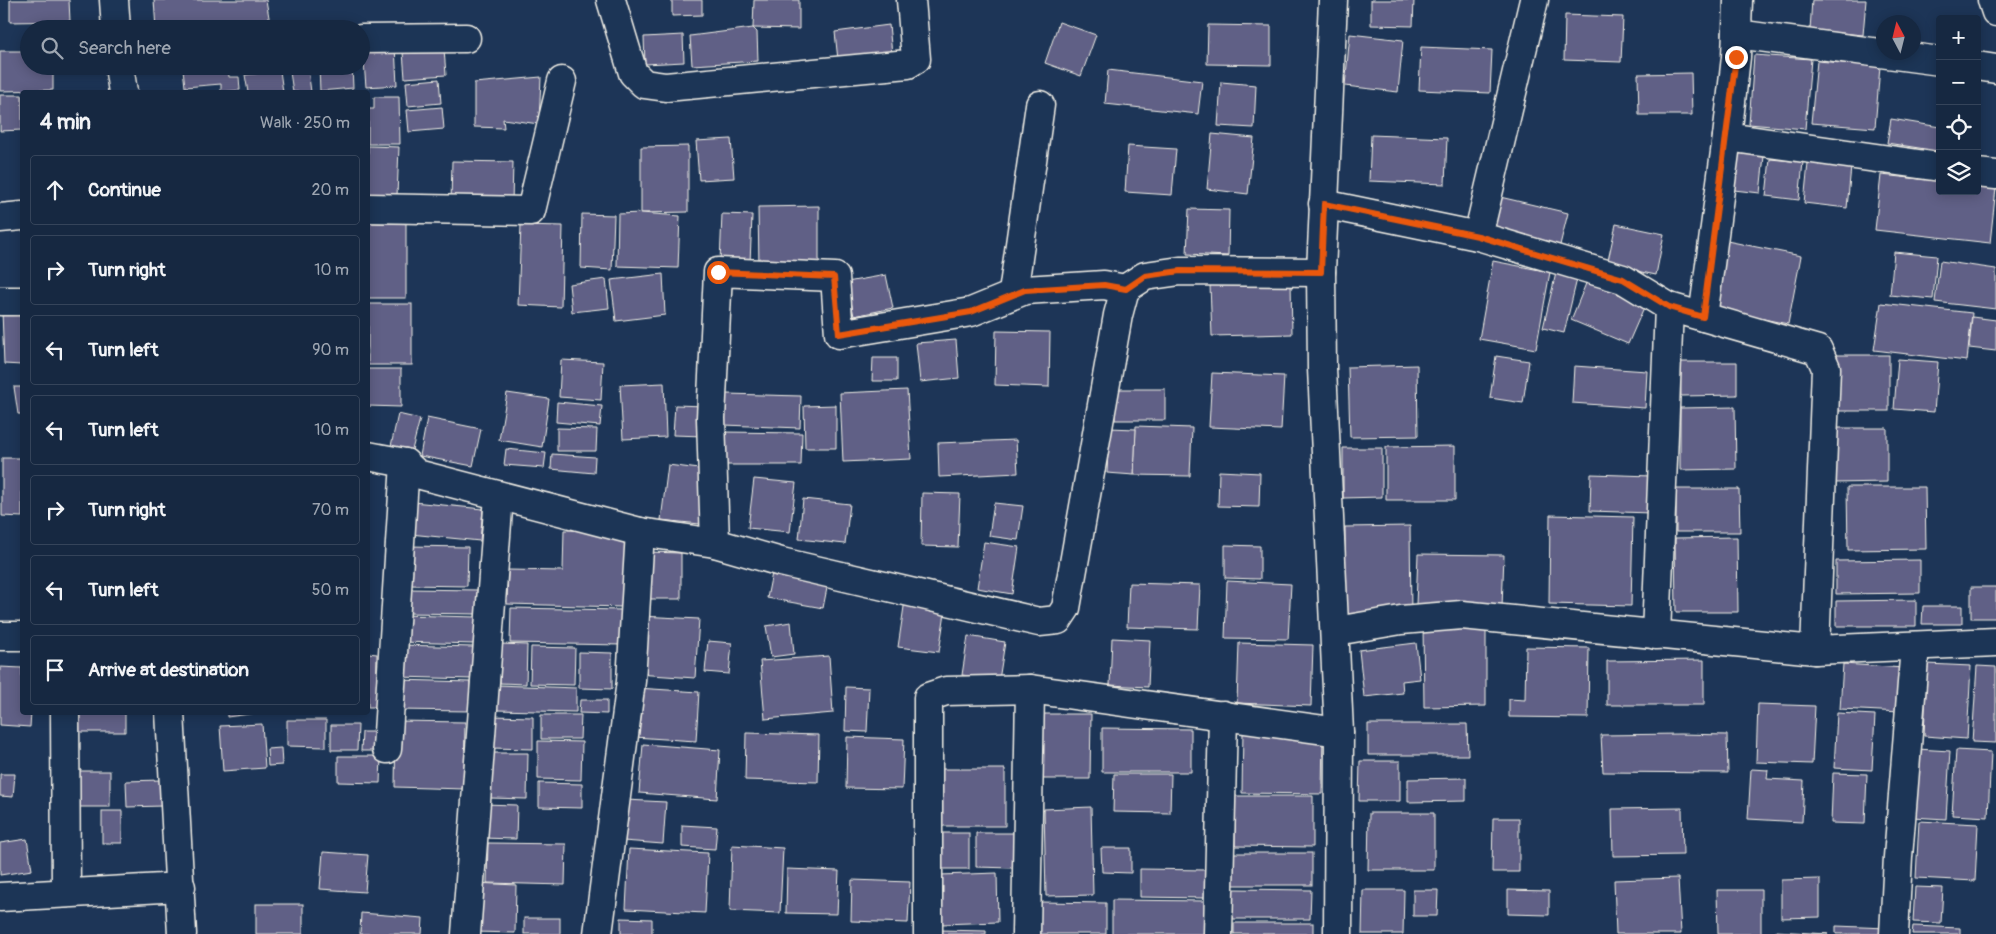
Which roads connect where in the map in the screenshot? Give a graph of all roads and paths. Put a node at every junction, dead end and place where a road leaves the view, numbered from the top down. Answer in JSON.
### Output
{"nodes":[{"id":1,"x":114,"y":0,"type":"edge"},
{"id":2,"x":611,"y":0,"type":"edge"},
{"id":3,"x":911,"y":0,"type":"edge"},
{"id":4,"x":1333,"y":0,"type":"edge"},
{"id":5,"x":1534,"y":0,"type":"edge"},
{"id":6,"x":1738,"y":0,"type":"edge"},
{"id":7,"x":1992,"y":0,"type":"edge"},
{"id":8,"x":1996,"y":12,"type":"edge"},
{"id":9,"x":115,"y":20,"type":"edge"},
{"id":10,"x":1737,"y":34,"type":"junction"},
{"id":11,"x":466,"y":38,"type":"dead end"},
{"id":12,"x":370,"y":39,"type":"edge"},
{"id":13,"x":1936,"y":60,"type":"edge"},
{"id":14,"x":1981,"y":67,"type":"edge"},
{"id":15,"x":1996,"y":69,"type":"edge"},
{"id":16,"x":120,"y":75,"type":"edge"},
{"id":17,"x":562,"y":81,"type":"dead end"},
{"id":18,"x":123,"y":90,"type":"edge"},
{"id":19,"x":1040,"y":105,"type":"dead end"},
{"id":20,"x":1727,"y":137,"type":"junction"},
{"id":21,"x":1936,"y":166,"type":"edge"},
{"id":22,"x":1981,"y":173,"type":"edge"},
{"id":23,"x":1996,"y":175,"type":"edge"},
{"id":24,"x":1324,"y":204,"type":"junction"},
{"id":25,"x":370,"y":208,"type":"edge"},
{"id":26,"x":20,"y":216,"type":"edge"},
{"id":27,"x":0,"y":218,"type":"edge"},
{"id":28,"x":1478,"y":236,"type":"junction"},
{"id":29,"x":1321,"y":272,"type":"junction"},
{"id":30,"x":1126,"y":289,"type":"junction"},
{"id":31,"x":1013,"y":294,"type":"junction"},
{"id":32,"x":0,"y":301,"type":"edge"},
{"id":33,"x":20,"y":301,"type":"edge"},
{"id":34,"x":1669,"y":307,"type":"junction"},
{"id":35,"x":1703,"y":317,"type":"junction"},
{"id":36,"x":370,"y":456,"type":"edge"},
{"id":37,"x":406,"y":464,"type":"junction"},
{"id":38,"x":499,"y":496,"type":"junction"},
{"id":39,"x":640,"y":532,"type":"junction"},
{"id":40,"x":715,"y":543,"type":"junction"},
{"id":41,"x":1336,"y":631,"type":"junction"},
{"id":42,"x":1656,"y":635,"type":"junction"},
{"id":43,"x":0,"y":636,"type":"edge"},
{"id":44,"x":20,"y":636,"type":"edge"},
{"id":45,"x":1996,"y":642,"type":"edge"},
{"id":46,"x":1915,"y":646,"type":"junction"},
{"id":47,"x":1815,"y":650,"type":"junction"},
{"id":48,"x":1030,"y":689,"type":"junction"},
{"id":49,"x":65,"y":715,"type":"edge"},
{"id":50,"x":170,"y":715,"type":"edge"},
{"id":51,"x":1223,"y":715,"type":"junction"},
{"id":52,"x":1339,"y":732,"type":"junction"},
{"id":53,"x":387,"y":749,"type":"dead end"},
{"id":54,"x":181,"y":887,"type":"junction"},
{"id":55,"x":66,"y":893,"type":"junction"},
{"id":56,"x":0,"y":897,"type":"edge"},
{"id":57,"x":182,"y":934,"type":"edge"},
{"id":58,"x":466,"y":934,"type":"edge"},
{"id":59,"x":598,"y":934,"type":"edge"},
{"id":60,"x":928,"y":934,"type":"edge"},
{"id":61,"x":1026,"y":934,"type":"edge"},
{"id":62,"x":1218,"y":934,"type":"edge"},
{"id":63,"x":1338,"y":934,"type":"edge"},
{"id":64,"x":1894,"y":934,"type":"edge"}],
"edges":[{"from":1,"to":9,"type":"street"},
{"from":2,"to":3,"type":"street"},
{"from":4,"to":24,"type":"street"},
{"from":5,"to":28,"type":"street"},
{"from":6,"to":10,"type":"street"},
{"from":7,"to":8,"type":"street"},
{"from":10,"to":13,"type":"street"},
{"from":10,"to":20,"type":"street"},
{"from":11,"to":12,"type":"street"},
{"from":14,"to":15,"type":"street"},
{"from":16,"to":18,"type":"street"},
{"from":17,"to":25,"type":"street"},
{"from":19,"to":31,"type":"street"},
{"from":20,"to":21,"type":"street"},
{"from":20,"to":35,"type":"street"},
{"from":22,"to":23,"type":"street"},
{"from":24,"to":28,"type":"street"},
{"from":24,"to":29,"type":"street"},
{"from":26,"to":27,"type":"street"},
{"from":28,"to":34,"type":"street"},
{"from":29,"to":30,"type":"street"},
{"from":29,"to":41,"type":"street"},
{"from":30,"to":31,"type":"street"},
{"from":30,"to":40,"type":"street"},
{"from":31,"to":40,"type":"street"},
{"from":32,"to":33,"type":"street"},
{"from":34,"to":35,"type":"street"},
{"from":34,"to":42,"type":"street"},
{"from":35,"to":47,"type":"street"},
{"from":36,"to":37,"type":"street"},
{"from":37,"to":38,"type":"street"},
{"from":37,"to":53,"type":"street"},
{"from":38,"to":39,"type":"street"},
{"from":38,"to":58,"type":"street"},
{"from":39,"to":40,"type":"street"},
{"from":39,"to":59,"type":"street"},
{"from":41,"to":42,"type":"street"},
{"from":41,"to":52,"type":"street"},
{"from":42,"to":47,"type":"street"},
{"from":43,"to":44,"type":"street"},
{"from":45,"to":46,"type":"street"},
{"from":46,"to":47,"type":"street"},
{"from":46,"to":64,"type":"street"},
{"from":48,"to":51,"type":"street"},
{"from":48,"to":60,"type":"street"},
{"from":48,"to":61,"type":"street"},
{"from":49,"to":55,"type":"street"},
{"from":50,"to":54,"type":"street"},
{"from":51,"to":52,"type":"street"},
{"from":51,"to":62,"type":"street"},
{"from":52,"to":63,"type":"street"},
{"from":54,"to":55,"type":"street"},
{"from":54,"to":57,"type":"street"},
{"from":55,"to":56,"type":"street"}]}
